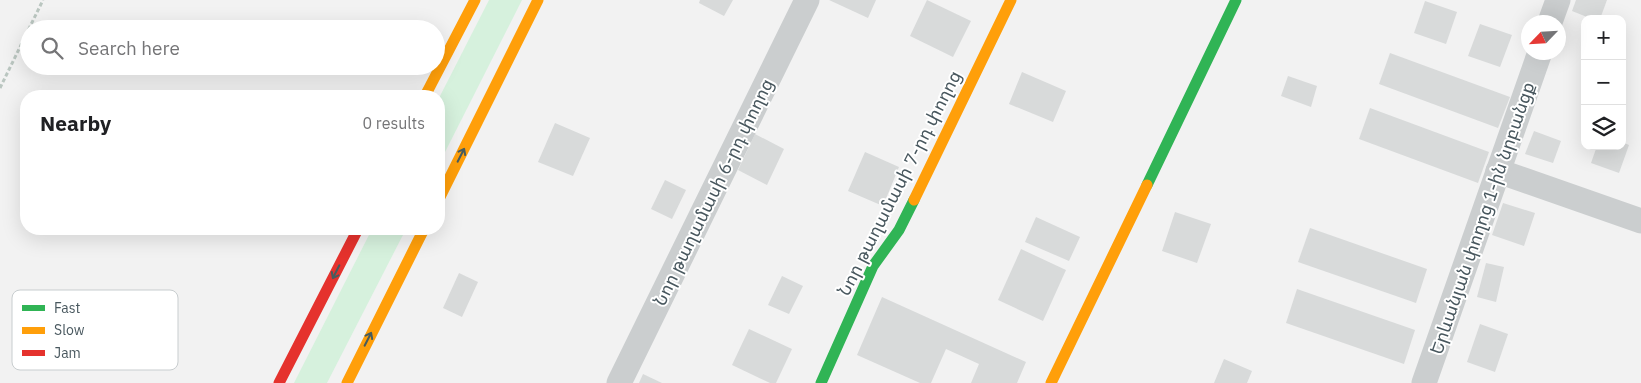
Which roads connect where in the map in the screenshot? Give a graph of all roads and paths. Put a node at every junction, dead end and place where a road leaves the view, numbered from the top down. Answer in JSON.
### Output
{"nodes":[{"id":1,"x":43,"y":0,"type":"edge"},
{"id":2,"x":474,"y":0,"type":"edge"},
{"id":3,"x":538,"y":0,"type":"edge"},
{"id":4,"x":807,"y":0,"type":"edge"},
{"id":5,"x":1011,"y":0,"type":"edge"},
{"id":6,"x":1236,"y":0,"type":"edge"},
{"id":7,"x":1558,"y":0,"type":"edge"},
{"id":8,"x":1553,"y":15,"type":"edge"},
{"id":9,"x":33,"y":20,"type":"edge"},
{"id":10,"x":20,"y":47,"type":"edge"},
{"id":11,"x":445,"y":57,"type":"edge"},
{"id":12,"x":1537,"y":60,"type":"edge"},
{"id":13,"x":436,"y":75,"type":"edge"},
{"id":14,"x":0,"y":88,"type":"edge"},
{"id":15,"x":428,"y":90,"type":"edge"},
{"id":16,"x":1498,"y":171,"type":"junction"},
{"id":17,"x":445,"y":187,"type":"edge"},
{"id":18,"x":1641,"y":221,"type":"edge"},
{"id":19,"x":355,"y":235,"type":"edge"},
{"id":20,"x":421,"y":235,"type":"edge"},
{"id":21,"x":279,"y":383,"type":"edge"},
{"id":22,"x":347,"y":383,"type":"edge"},
{"id":23,"x":619,"y":383,"type":"edge"},
{"id":24,"x":822,"y":383,"type":"edge"},
{"id":25,"x":1051,"y":383,"type":"edge"},
{"id":26,"x":1424,"y":383,"type":"edge"}],
"edges":[{"from":1,"to":9,"type":"path"},
{"from":2,"to":11,"type":"main road"},
{"from":17,"to":3,"type":"main road","one_way":true},
{"from":4,"to":23,"type":"street","name":"Նոր թաղամասի 6-րդ փողոց"},
{"from":5,"to":24,"type":"main road","name":"Նոր թաղամասի 7-րդ փողոց"},
{"from":6,"to":25,"type":"main road"},
{"from":7,"to":8,"type":"street"},
{"from":10,"to":14,"type":"path"},
{"from":12,"to":16,"type":"street","name":"Երևանյան փողոց 1-ին նրբանցք"},
{"from":13,"to":15,"type":"main road"},
{"from":16,"to":18,"type":"street"},
{"from":16,"to":26,"type":"street","name":"Երևանյան փողոց 1-ին նրբանցք"},
{"from":19,"to":21,"type":"main road","one_way":true},
{"from":22,"to":20,"type":"main road","one_way":true}]}
